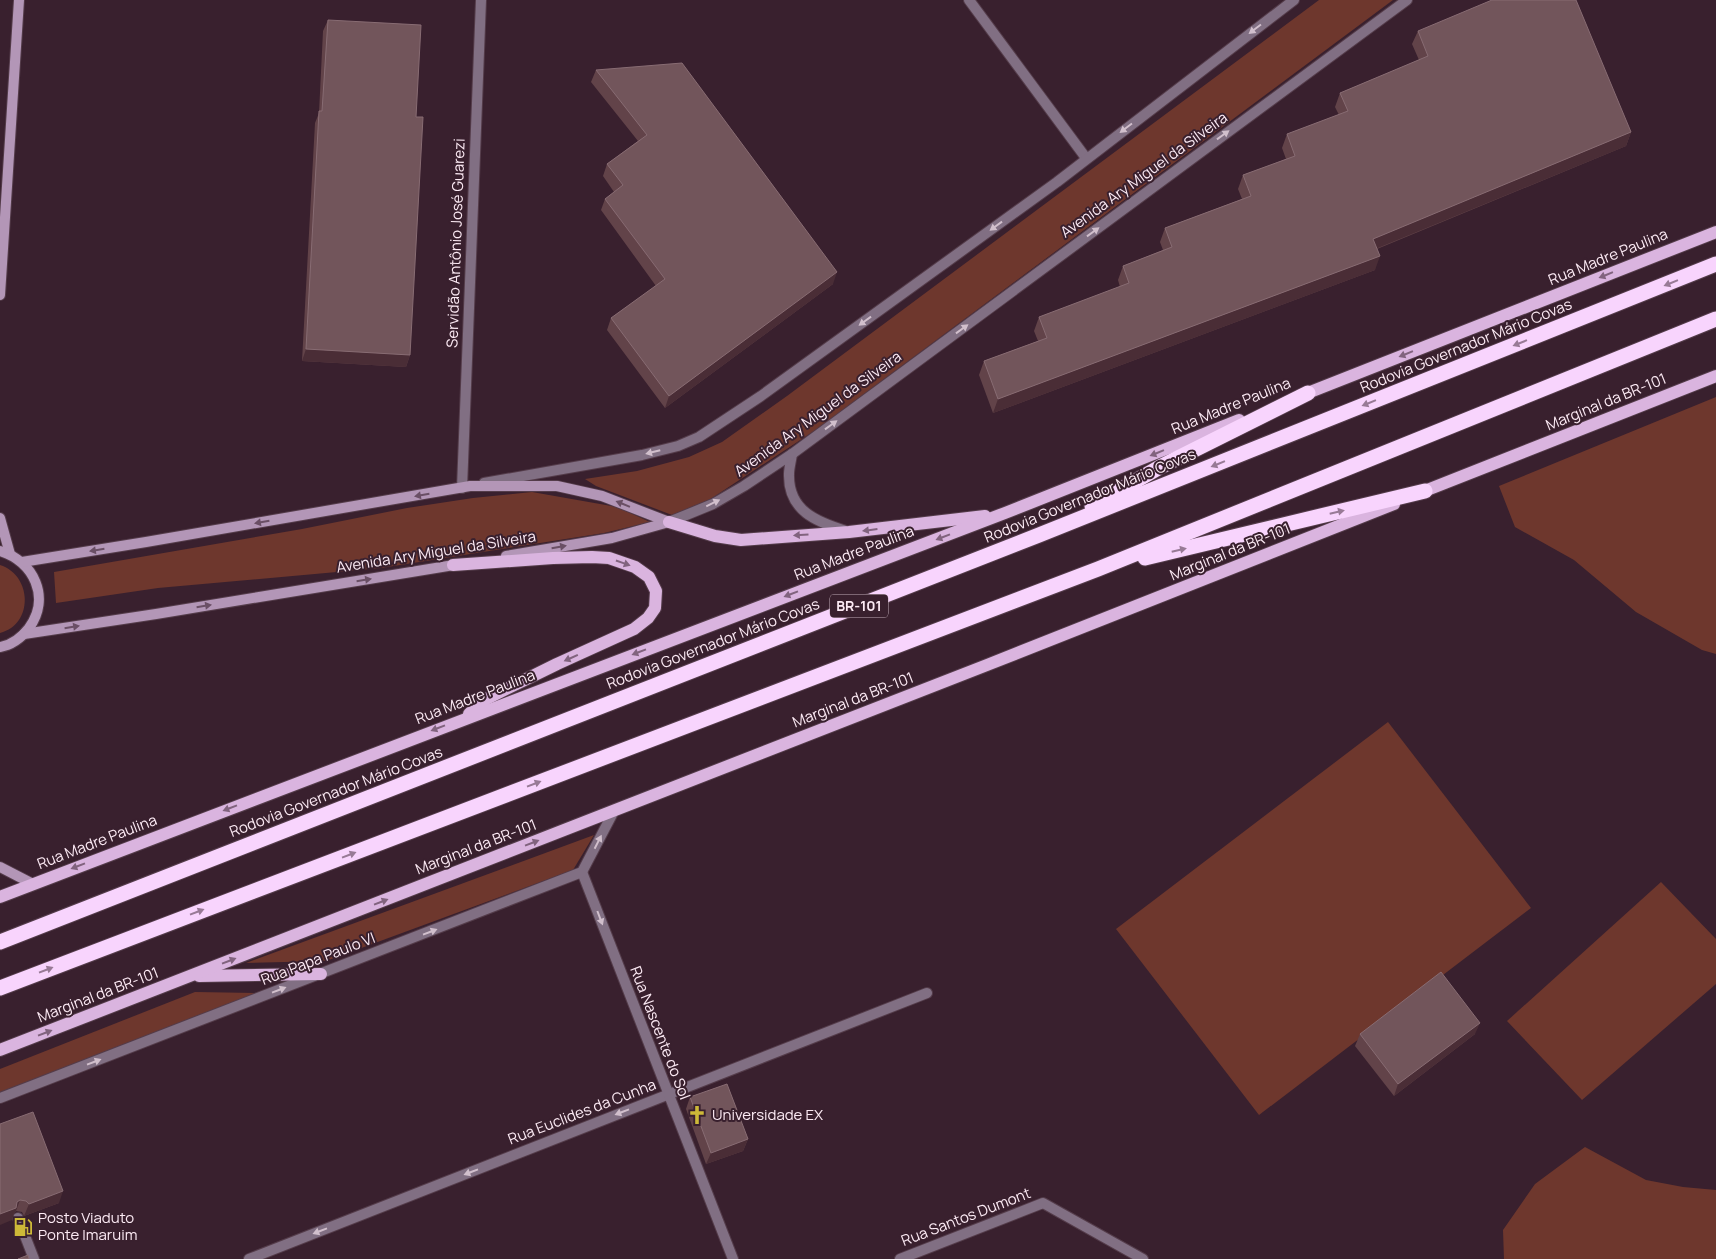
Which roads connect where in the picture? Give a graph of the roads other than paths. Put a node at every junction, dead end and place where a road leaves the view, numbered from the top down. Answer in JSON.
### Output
{"nodes":[{"id":1,"x":19,"y":0,"type":"edge"},
{"id":2,"x":481,"y":0,"type":"edge"},
{"id":3,"x":968,"y":0,"type":"edge"},
{"id":4,"x":1294,"y":0,"type":"edge"},
{"id":5,"x":1407,"y":0,"type":"edge"},
{"id":6,"x":1086,"y":158,"type":"junction"},
{"id":7,"x":1716,"y":232,"type":"edge"},
{"id":8,"x":1716,"y":264,"type":"edge"},
{"id":9,"x":0,"y":295,"type":"edge"},
{"id":10,"x":1716,"y":318,"type":"edge"},
{"id":11,"x":1716,"y":376,"type":"edge"},
{"id":12,"x":1308,"y":393,"type":"junction"},
{"id":13,"x":792,"y":454,"type":"junction"},
{"id":14,"x":466,"y":487,"type":"junction"},
{"id":15,"x":1425,"y":491,"type":"junction"},
{"id":16,"x":1005,"y":513,"type":"junction"},
{"id":17,"x":0,"y":518,"type":"edge"},
{"id":18,"x":669,"y":522,"type":"junction"},
{"id":19,"x":850,"y":532,"type":"junction"},
{"id":20,"x":1039,"y":535,"type":"junction"},
{"id":21,"x":5,"y":552,"type":"edge"},
{"id":22,"x":22,"y":562,"type":"junction"},
{"id":23,"x":453,"y":565,"type":"junction"},
{"id":24,"x":1098,"y":569,"type":"junction"},
{"id":25,"x":24,"y":634,"type":"junction"},
{"id":26,"x":0,"y":647,"type":"edge"},
{"id":27,"x":464,"y":718,"type":"junction"},
{"id":28,"x":614,"y":811,"type":"junction"},
{"id":29,"x":0,"y":868,"type":"edge"},
{"id":30,"x":582,"y":872,"type":"junction"},
{"id":31,"x":33,"y":884,"type":"junction"},
{"id":32,"x":0,"y":897,"type":"edge"},
{"id":33,"x":0,"y":942,"type":"edge"},
{"id":34,"x":321,"y":974,"type":"junction"},
{"id":35,"x":190,"y":976,"type":"junction"},
{"id":36,"x":0,"y":988,"type":"edge"},
{"id":37,"x":927,"y":993,"type":"dead end"},
{"id":38,"x":0,"y":1050,"type":"edge"},
{"id":39,"x":668,"y":1094,"type":"junction"},
{"id":40,"x":0,"y":1098,"type":"edge"},
{"id":41,"x":18,"y":1218,"type":"edge"},
{"id":42,"x":34,"y":1259,"type":"edge"},
{"id":43,"x":249,"y":1259,"type":"edge"},
{"id":44,"x":733,"y":1259,"type":"edge"},
{"id":45,"x":900,"y":1259,"type":"edge"},
{"id":46,"x":1143,"y":1259,"type":"edge"}],
"edges":[{"from":1,"to":9,"type":"main road"},
{"from":2,"to":14,"type":"street","name":"Servidão Antônio José Guarezi"},
{"from":3,"to":6,"type":"street"},
{"from":4,"to":6,"type":"street","one_way":true},
{"from":13,"to":5,"type":"street","name":"Avenida Ary Miguel da Silveira","one_way":true},
{"from":6,"to":14,"type":"street","one_way":true},
{"from":7,"to":12,"type":"main road","name":"Rua Madre Paulina","one_way":true},
{"from":8,"to":20,"type":"highway","name":"Rodovia Governador Mário Covas","number":"BR-101","one_way":true},
{"from":10,"to":24,"type":"highway"},
{"from":11,"to":15,"type":"main road","name":"Marginal da BR-101"},
{"from":12,"to":16,"type":"main road","name":"Rua Madre Paulina","one_way":true},
{"from":12,"to":20,"type":"highway"},
{"from":18,"to":13,"type":"street","name":"Avenida Ary Miguel da Silveira","one_way":true},
{"from":13,"to":19,"type":"street"},
{"from":18,"to":14,"type":"main road","one_way":true},
{"from":14,"to":22,"type":"main road","one_way":true},
{"from":24,"to":15,"type":"highway","one_way":true},
{"from":15,"to":28,"type":"main road","name":"Marginal da BR-101"},
{"from":16,"to":19,"type":"main road","one_way":true},
{"from":16,"to":27,"type":"main road","name":"Rua Madre Paulina","one_way":true},
{"from":17,"to":21,"type":"main road"},
{"from":19,"to":18,"type":"main road","one_way":true},
{"from":23,"to":18,"type":"main road","name":"Avenida Ary Miguel da Silveira","one_way":true},
{"from":20,"to":33,"type":"highway","name":"Rodovia Governador Mário Covas","number":"BR-101"},
{"from":21,"to":22,"type":"main road"},
{"from":22,"to":25,"type":"main road"},
{"from":25,"to":23,"type":"main road","name":"Avenida Ary Miguel da Silveira","one_way":true},
{"from":23,"to":27,"type":"main road","one_way":true},
{"from":36,"to":24,"type":"highway","one_way":true},
{"from":25,"to":26,"type":"main road"},
{"from":27,"to":31,"type":"main road","name":"Rua Madre Paulina","one_way":true},
{"from":30,"to":28,"type":"street","one_way":true},
{"from":35,"to":28,"type":"main road","name":"Marginal da BR-101","one_way":true},
{"from":29,"to":31,"type":"main road"},
{"from":34,"to":30,"type":"street","name":"Rua Papa Paulo VI","one_way":true},
{"from":30,"to":39,"type":"street","name":"Rua Nascente do Sol","one_way":true},
{"from":31,"to":32,"type":"main road","name":"Rua Madre Paulina"},
{"from":34,"to":35,"type":"main road"},
{"from":40,"to":34,"type":"street","name":"Rua Papa Paulo VI","one_way":true},
{"from":38,"to":35,"type":"main road","name":"Marginal da BR-101","one_way":true},
{"from":37,"to":39,"type":"street","name":"Rua Euclides da Cunha"},
{"from":39,"to":43,"type":"street","name":"Rua Euclides da Cunha","one_way":true},
{"from":39,"to":44,"type":"street","name":"Rua Nascente do Sol"},
{"from":41,"to":42,"type":"street"},
{"from":45,"to":46,"type":"street","name":"Rua Santos Dumont"}]}
